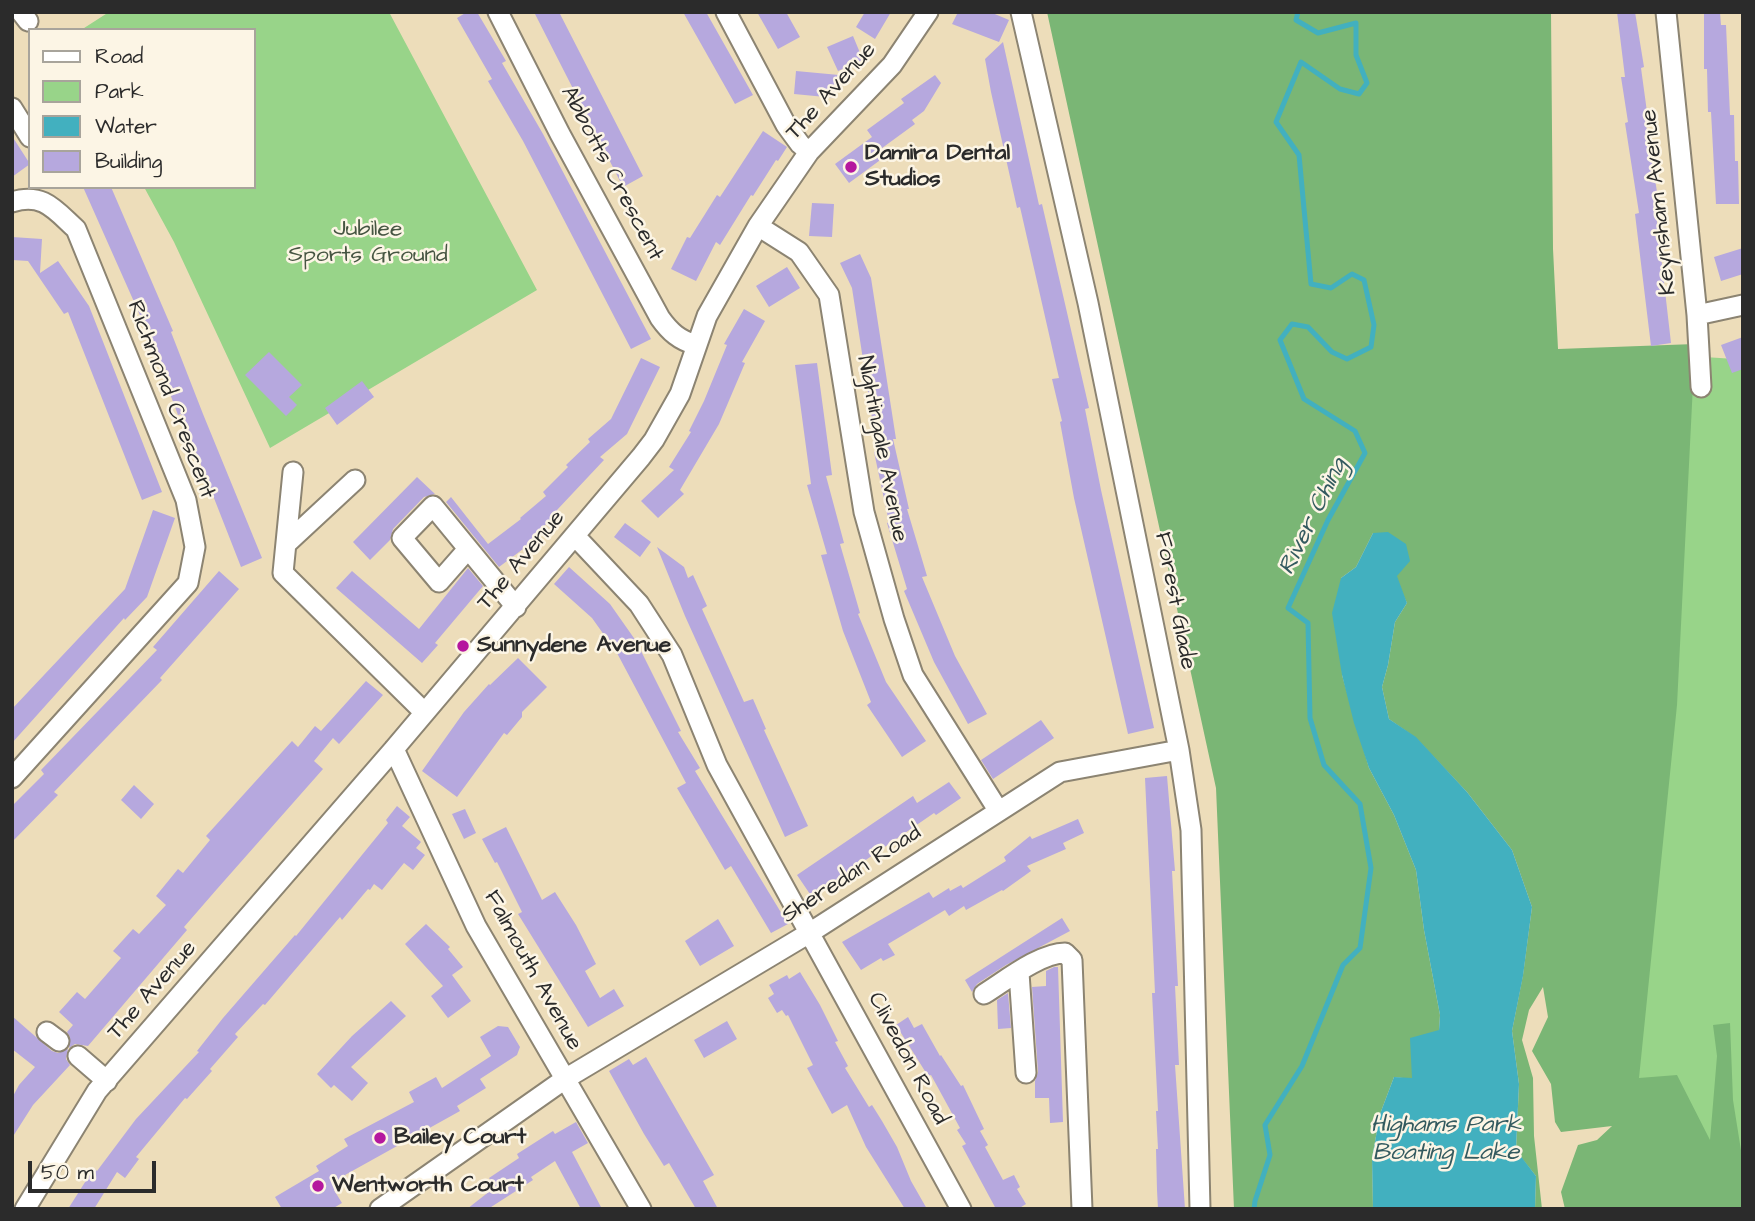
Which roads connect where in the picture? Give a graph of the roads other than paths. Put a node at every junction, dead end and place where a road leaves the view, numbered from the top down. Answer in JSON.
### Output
{"nodes":[{"id":1,"x":498,"y":12,"type":"edge"},
{"id":2,"x":726,"y":12,"type":"edge"},
{"id":3,"x":928,"y":12,"type":"edge"},
{"id":4,"x":1021,"y":12,"type":"edge"},
{"id":5,"x":1666,"y":12,"type":"edge"},
{"id":6,"x":12,"y":108,"type":"edge"},
{"id":7,"x":28,"y":134,"type":"edge"},
{"id":8,"x":809,"y":152,"type":"junction"},
{"id":9,"x":45,"y":194,"type":"edge"},
{"id":10,"x":12,"y":202,"type":"edge"},
{"id":11,"x":758,"y":226,"type":"junction"},
{"id":12,"x":1743,"y":305,"type":"edge"},
{"id":13,"x":1697,"y":315,"type":"junction"},
{"id":14,"x":696,"y":345,"type":"junction"},
{"id":15,"x":1701,"y":387,"type":"dead end"},
{"id":16,"x":293,"y":472,"type":"dead end"},
{"id":17,"x":355,"y":480,"type":"dead end"},
{"id":18,"x":575,"y":536,"type":"junction"},
{"id":19,"x":286,"y":544,"type":"junction"},
{"id":20,"x":468,"y":550,"type":"dead end"},
{"id":21,"x":516,"y":607,"type":"junction"},
{"id":22,"x":424,"y":712,"type":"junction"},
{"id":23,"x":394,"y":749,"type":"junction"},
{"id":24,"x":1179,"y":750,"type":"junction"},
{"id":25,"x":12,"y":778,"type":"edge"},
{"id":26,"x":998,"y":810,"type":"junction"},
{"id":27,"x":811,"y":932,"type":"junction"},
{"id":28,"x":1019,"y":973,"type":"junction"},
{"id":29,"x":984,"y":994,"type":"dead end"},
{"id":30,"x":78,"y":1056,"type":"dead end"},
{"id":31,"x":1026,"y":1073,"type":"dead end"},
{"id":32,"x":565,"y":1079,"type":"junction"},
{"id":33,"x":107,"y":1081,"type":"junction"},
{"id":34,"x":25,"y":1209,"type":"edge"},
{"id":35,"x":380,"y":1209,"type":"edge"},
{"id":36,"x":641,"y":1209,"type":"edge"},
{"id":37,"x":961,"y":1209,"type":"edge"},
{"id":38,"x":1082,"y":1209,"type":"edge"},
{"id":39,"x":1200,"y":1209,"type":"edge"}],
"edges":[{"from":1,"to":14,"type":"street","name":"Abbotts Crescent"},
{"from":2,"to":8,"type":"street"},
{"from":3,"to":8,"type":"street","name":"The Avenue"},
{"from":4,"to":24,"type":"street","name":"Forest Glade"},
{"from":5,"to":13,"type":"street","name":"Keynsham Avenue"},
{"from":6,"to":7,"type":"street"},
{"from":8,"to":11,"type":"street","name":"The Avenue"},
{"from":9,"to":10,"type":"street","name":"Richmond Crescent"},
{"from":9,"to":25,"type":"street","name":"Richmond Crescent"},
{"from":11,"to":14,"type":"street","name":"The Avenue"},
{"from":11,"to":26,"type":"street","name":"Nightingale Avenue"},
{"from":12,"to":13,"type":"street"},
{"from":13,"to":15,"type":"street","name":"Keynsham Avenue"},
{"from":14,"to":18,"type":"street","name":"The Avenue"},
{"from":16,"to":19,"type":"street"},
{"from":17,"to":19,"type":"street"},
{"from":18,"to":21,"type":"street","name":"The Avenue"},
{"from":18,"to":27,"type":"street"},
{"from":19,"to":22,"type":"street"},
{"from":20,"to":21,"type":"street"},
{"from":21,"to":22,"type":"street","name":"The Avenue"},
{"from":22,"to":23,"type":"street","name":"The Avenue"},
{"from":23,"to":32,"type":"street","name":"Falmouth Avenue"},
{"from":23,"to":33,"type":"street","name":"The Avenue"},
{"from":24,"to":26,"type":"street","name":"Sheredan Road"},
{"from":24,"to":39,"type":"street","name":"Forest Glade"},
{"from":26,"to":27,"type":"street","name":"Sheredan Road"},
{"from":27,"to":32,"type":"street","name":"Sheredan Road"},
{"from":27,"to":37,"type":"street","name":"Clivedon Road"},
{"from":28,"to":29,"type":"street"},
{"from":28,"to":31,"type":"street"},
{"from":28,"to":38,"type":"street"},
{"from":30,"to":33,"type":"street"},
{"from":32,"to":35,"type":"street","name":"Sheredan Road"},
{"from":32,"to":36,"type":"street","name":"Falmouth Avenue"},
{"from":33,"to":34,"type":"street","name":"The Avenue"}]}
